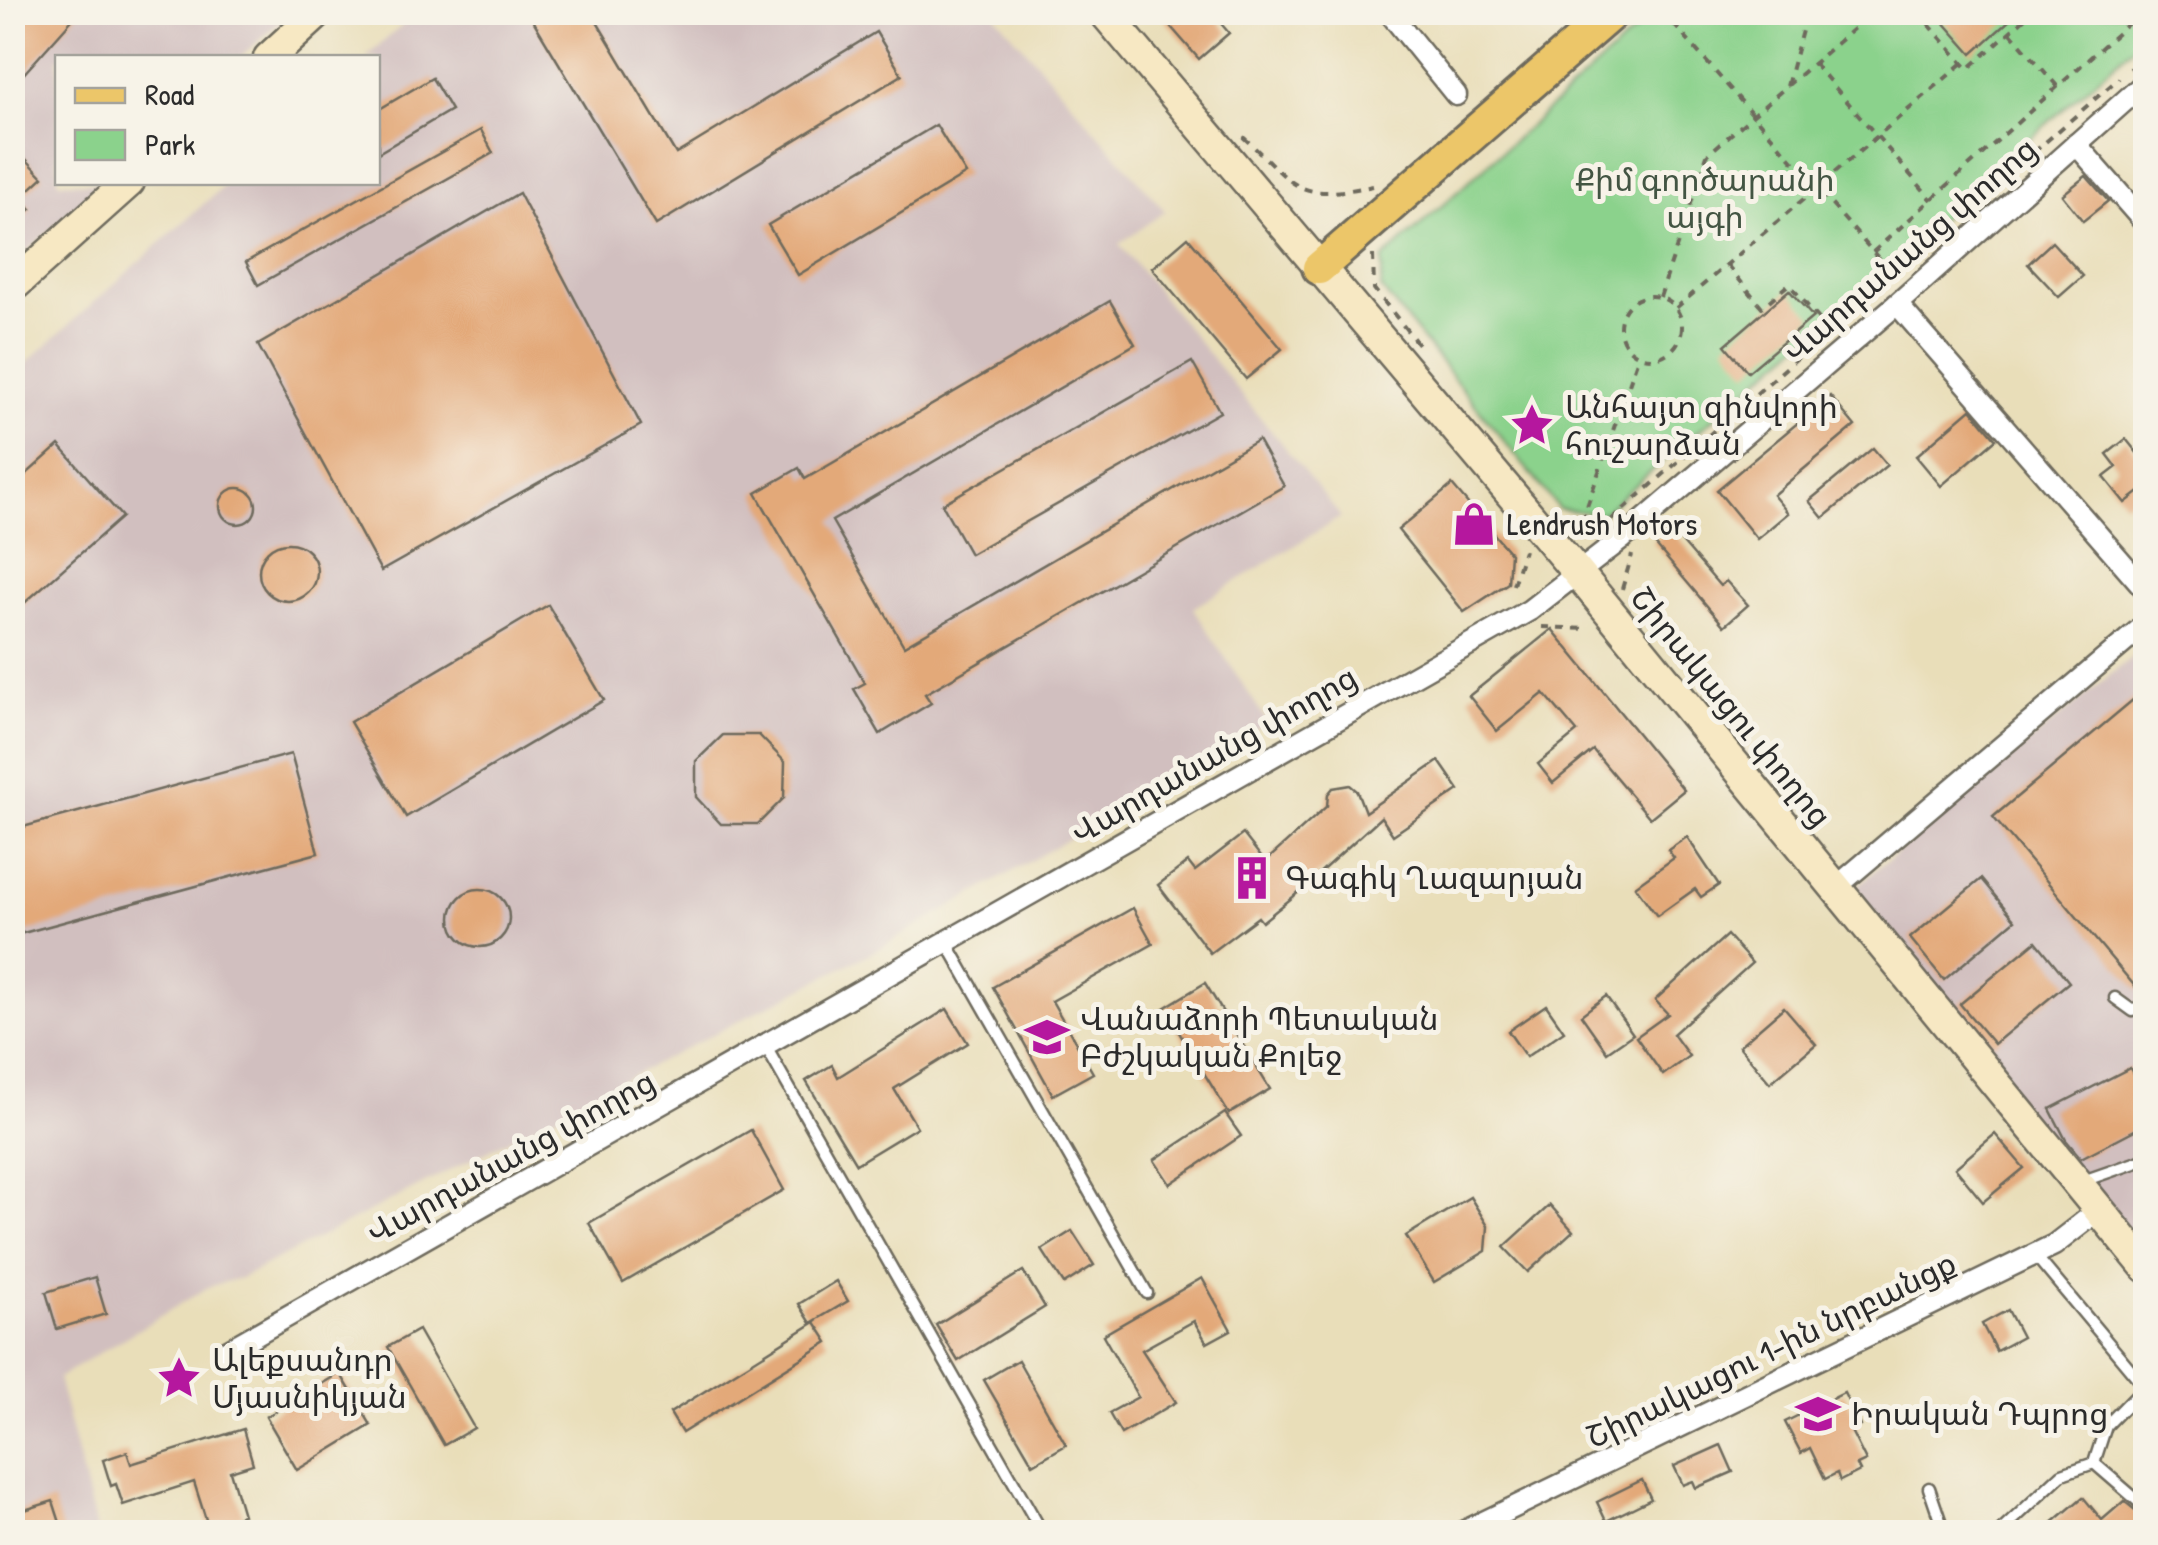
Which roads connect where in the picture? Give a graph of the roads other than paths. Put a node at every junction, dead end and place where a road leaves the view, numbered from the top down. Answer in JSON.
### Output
{"nodes":[{"id":1,"x":319,"y":12,"type":"edge"},
{"id":2,"x":1104,"y":12,"type":"edge"},
{"id":3,"x":1388,"y":12,"type":"edge"},
{"id":4,"x":1614,"y":12,"type":"edge"},
{"id":5,"x":271,"y":55,"type":"edge"},
{"id":6,"x":2146,"y":82,"type":"edge"},
{"id":7,"x":1456,"y":95,"type":"dead end"},
{"id":8,"x":2076,"y":144,"type":"junction"},
{"id":9,"x":126,"y":185,"type":"edge"},
{"id":10,"x":2146,"y":224,"type":"edge"},
{"id":11,"x":1319,"y":268,"type":"junction"},
{"id":12,"x":12,"y":287,"type":"edge"},
{"id":13,"x":1897,"y":304,"type":"junction"},
{"id":14,"x":1577,"y":572,"type":"junction"},
{"id":15,"x":2146,"y":590,"type":"edge"},
{"id":16,"x":2146,"y":624,"type":"edge"},
{"id":17,"x":1834,"y":888,"type":"junction"},
{"id":18,"x":947,"y":943,"type":"junction"},
{"id":19,"x":2115,"y":998,"type":"dead end"},
{"id":20,"x":2146,"y":1002,"type":"edge"},
{"id":21,"x":766,"y":1047,"type":"junction"},
{"id":22,"x":2146,"y":1160,"type":"edge"},
{"id":23,"x":2077,"y":1183,"type":"junction"},
{"id":24,"x":2099,"y":1210,"type":"junction"},
{"id":25,"x":2034,"y":1254,"type":"junction"},
{"id":26,"x":2146,"y":1267,"type":"edge"},
{"id":27,"x":1148,"y":1292,"type":"dead end"},
{"id":28,"x":223,"y":1353,"type":"dead end"},
{"id":29,"x":2145,"y":1388,"type":"edge"},
{"id":30,"x":2094,"y":1463,"type":"junction"},
{"id":31,"x":1930,"y":1488,"type":"dead end"},
{"id":32,"x":2146,"y":1508,"type":"edge"},
{"id":33,"x":1042,"y":1532,"type":"edge"},
{"id":34,"x":1463,"y":1532,"type":"edge"},
{"id":35,"x":1944,"y":1532,"type":"edge"},
{"id":36,"x":2000,"y":1532,"type":"edge"}],
"edges":[{"from":1,"to":5,"type":"street"},
{"from":2,"to":11,"type":"street","name":"Շիրակացու փողոց"},
{"from":3,"to":7,"type":"street"},
{"from":4,"to":11,"type":"main road"},
{"from":6,"to":8,"type":"street","name":"Վարդանանց փողոց"},
{"from":8,"to":10,"type":"street"},
{"from":8,"to":13,"type":"street","name":"Վարդանանց փողոց"},
{"from":9,"to":12,"type":"street"},
{"from":11,"to":14,"type":"street","name":"Շիրակացու փողոց"},
{"from":13,"to":14,"type":"street","name":"Վարդանանց փողոց"},
{"from":13,"to":15,"type":"street"},
{"from":14,"to":17,"type":"street","name":"Շիրակացու փողոց"},
{"from":14,"to":18,"type":"street","name":"Վարդանանց փողոց"},
{"from":16,"to":17,"type":"street"},
{"from":17,"to":23,"type":"street","name":"Շիրակացու փողոց"},
{"from":18,"to":21,"type":"street","name":"Վարդանանց փողոց"},
{"from":18,"to":27,"type":"lane"},
{"from":19,"to":20,"type":"lane"},
{"from":21,"to":28,"type":"street","name":"Վարդանանց փողոց"},
{"from":21,"to":33,"type":"lane"},
{"from":22,"to":23,"type":"lane"},
{"from":23,"to":24,"type":"street","name":"Շիրակացու փողոց"},
{"from":24,"to":25,"type":"street","name":"Շիրակացու 1-ին նրբանցք"},
{"from":24,"to":26,"type":"street","name":"Շիրակացու փողոց"},
{"from":25,"to":29,"type":"lane"},
{"from":25,"to":34,"type":"street","name":"Շիրակացու 1-ին նրբանցք"},
{"from":29,"to":30,"type":"lane"},
{"from":30,"to":32,"type":"lane"},
{"from":30,"to":36,"type":"lane"},
{"from":31,"to":35,"type":"lane"}]}
